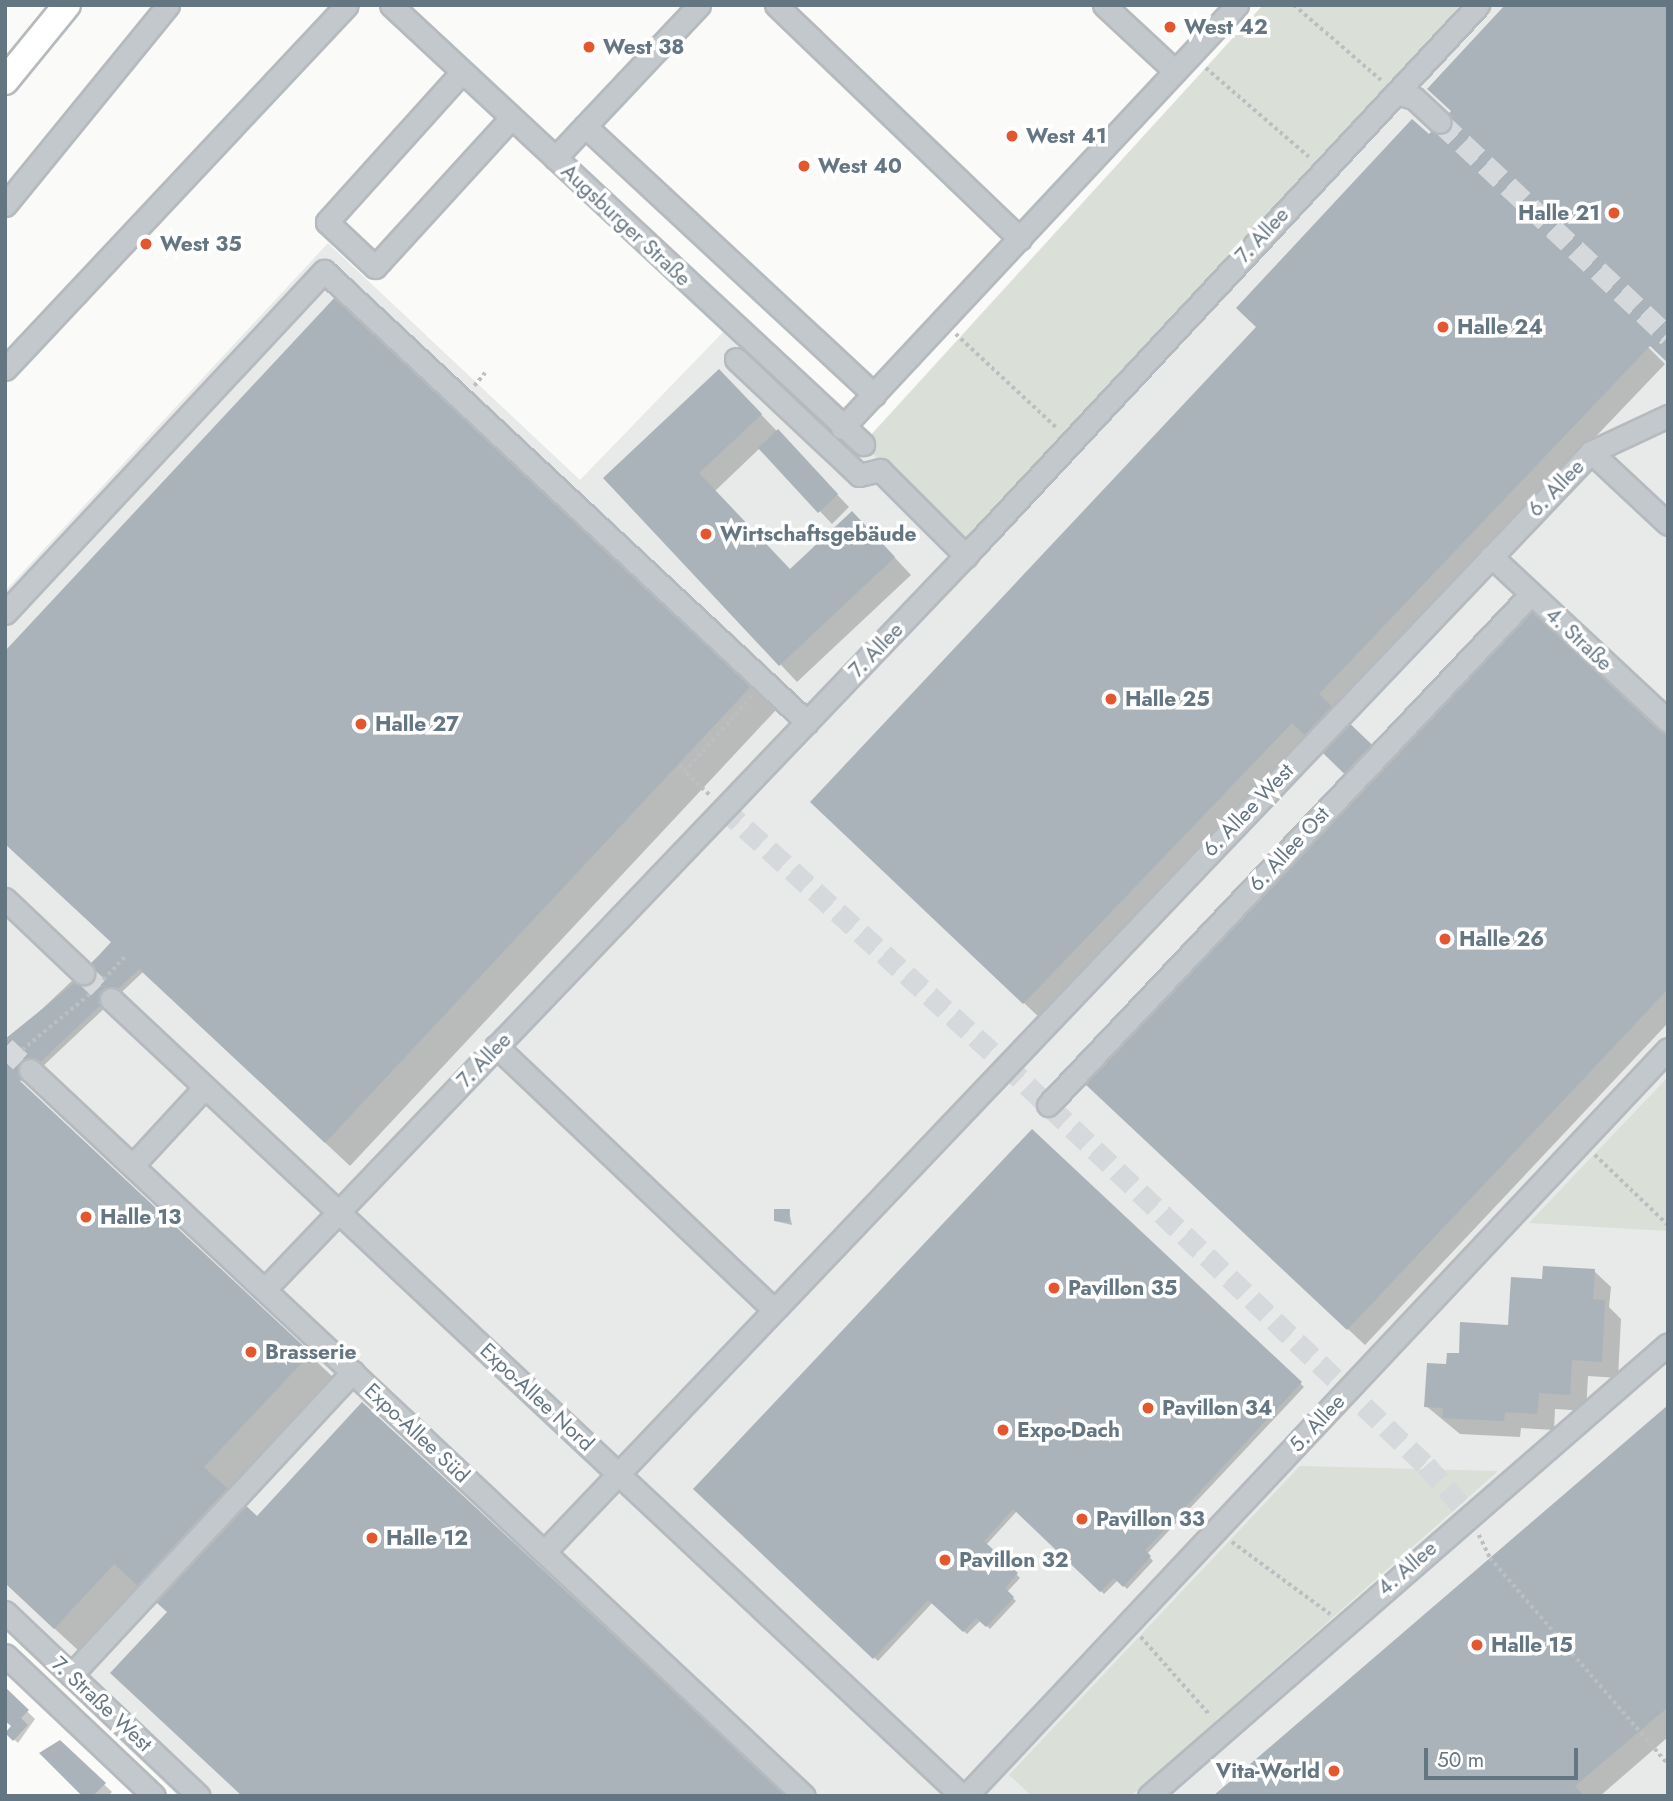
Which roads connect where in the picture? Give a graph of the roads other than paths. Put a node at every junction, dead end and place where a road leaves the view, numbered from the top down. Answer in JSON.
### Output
{"nodes":[{"id":1,"x":168,"y":5,"type":"edge"},
{"id":2,"x":347,"y":5,"type":"edge"},
{"id":3,"x":699,"y":5,"type":"edge"},
{"id":4,"x":776,"y":5,"type":"edge"},
{"id":5,"x":1104,"y":5,"type":"edge"},
{"id":6,"x":1237,"y":5,"type":"edge"},
{"id":7,"x":1478,"y":5,"type":"edge"},
{"id":8,"x":399,"y":8,"type":"edge"},
{"id":9,"x":57,"y":9,"type":"edge"},
{"id":10,"x":1175,"y":71,"type":"junction"},
{"id":11,"x":462,"y":72,"type":"junction"},
{"id":12,"x":5,"y":81,"type":"edge"},
{"id":13,"x":1396,"y":93,"type":"junction"},
{"id":14,"x":511,"y":118,"type":"junction"},
{"id":15,"x":1440,"y":122,"type":"tunnel mouth"},
{"id":16,"x":585,"y":126,"type":"junction"},
{"id":17,"x":555,"y":158,"type":"junction"},
{"id":18,"x":5,"y":205,"type":"edge"},
{"id":19,"x":1020,"y":239,"type":"junction"},
{"id":20,"x":736,"y":359,"type":"dead end"},
{"id":21,"x":5,"y":369,"type":"edge"},
{"id":22,"x":874,"y":395,"type":"junction"},
{"id":23,"x":1667,"y":418,"type":"edge"},
{"id":24,"x":842,"y":428,"type":"junction"},
{"id":25,"x":863,"y":444,"type":"dead end"},
{"id":26,"x":1591,"y":452,"type":"junction"},
{"id":27,"x":1668,"y":524,"type":"edge"},
{"id":28,"x":966,"y":556,"type":"junction"},
{"id":29,"x":1491,"y":556,"type":"junction"},
{"id":30,"x":1531,"y":594,"type":"junction"},
{"id":31,"x":5,"y":613,"type":"edge"},
{"id":32,"x":807,"y":722,"type":"junction"},
{"id":33,"x":1668,"y":722,"type":"edge"},
{"id":34,"x":5,"y":899,"type":"edge"},
{"id":35,"x":83,"y":973,"type":"tunnel mouth"},
{"id":36,"x":111,"y":999,"type":"tunnel mouth"},
{"id":37,"x":496,"y":1046,"type":"junction"},
{"id":38,"x":1668,"y":1049,"type":"edge"},
{"id":39,"x":23,"y":1063,"type":"tunnel mouth"},
{"id":40,"x":205,"y":1087,"type":"junction"},
{"id":41,"x":1048,"y":1105,"type":"dead end"},
{"id":42,"x":133,"y":1165,"type":"junction"},
{"id":43,"x":338,"y":1212,"type":"junction"},
{"id":44,"x":266,"y":1288,"type":"junction"},
{"id":45,"x":773,"y":1309,"type":"junction"},
{"id":46,"x":1668,"y":1344,"type":"edge"},
{"id":47,"x":353,"y":1372,"type":"junction"},
{"id":48,"x":617,"y":1473,"type":"junction"},
{"id":49,"x":544,"y":1552,"type":"junction"},
{"id":50,"x":5,"y":1612,"type":"edge"},
{"id":51,"x":5,"y":1654,"type":"edge"},
{"id":52,"x":71,"y":1675,"type":"junction"},
{"id":53,"x":154,"y":1796,"type":"edge"},
{"id":54,"x":199,"y":1796,"type":"edge"},
{"id":55,"x":804,"y":1796,"type":"edge"},
{"id":56,"x":964,"y":1796,"type":"edge"},
{"id":57,"x":1149,"y":1796,"type":"edge"}],
"edges":[{"from":1,"to":18,"type":"street"},
{"from":2,"to":21,"type":"street"},
{"from":3,"to":16,"type":"street"},
{"from":4,"to":19,"type":"street"},
{"from":5,"to":10,"type":"street"},
{"from":6,"to":10,"type":"street"},
{"from":7,"to":13,"type":"street","name":"7. Allee"},
{"from":8,"to":11,"type":"street","name":"Augsburger Straße"},
{"from":9,"to":12,"type":"main road"},
{"from":10,"to":19,"type":"street"},
{"from":11,"to":14,"type":"street","name":"Augsburger Straße"},
{"from":11,"to":14,"type":"street"},
{"from":13,"to":15,"type":"street"},
{"from":13,"to":28,"type":"street","name":"7. Allee"},
{"from":14,"to":17,"type":"street","name":"Augsburger Straße"},
{"from":16,"to":17,"type":"street"},
{"from":16,"to":22,"type":"street"},
{"from":17,"to":24,"type":"street","name":"Augsburger Straße"},
{"from":19,"to":22,"type":"street"},
{"from":20,"to":28,"type":"street"},
{"from":22,"to":24,"type":"street"},
{"from":23,"to":26,"type":"street","name":"6. Allee"},
{"from":24,"to":25,"type":"street","name":"Augsburger Straße"},
{"from":26,"to":27,"type":"street"},
{"from":26,"to":29,"type":"street","name":"6. Allee"},
{"from":28,"to":32,"type":"street","name":"7. Allee"},
{"from":29,"to":30,"type":"street","name":"4. Straße"},
{"from":29,"to":45,"type":"street","name":"6. Allee West"},
{"from":30,"to":33,"type":"street","name":"4. Straße"},
{"from":30,"to":41,"type":"street","name":"6. Allee Ost"},
{"from":31,"to":32,"type":"street"},
{"from":32,"to":37,"type":"street","name":"7. Allee"},
{"from":34,"to":35,"type":"street"},
{"from":36,"to":40,"type":"street","name":"Expo-Allee Nord"},
{"from":37,"to":43,"type":"street","name":"7. Allee"},
{"from":37,"to":45,"type":"street"},
{"from":38,"to":56,"type":"street","name":"5. Allee"},
{"from":39,"to":42,"type":"street","name":"Expo-Allee Süd"},
{"from":40,"to":42,"type":"street"},
{"from":40,"to":43,"type":"street","name":"Expo-Allee Nord"},
{"from":42,"to":44,"type":"street","name":"Expo-Allee Süd"},
{"from":43,"to":44,"type":"street","name":"7. Allee"},
{"from":43,"to":48,"type":"street","name":"Expo-Allee Nord"},
{"from":44,"to":47,"type":"street","name":"Expo-Allee Süd"},
{"from":45,"to":48,"type":"street","name":"6. Allee West"},
{"from":46,"to":57,"type":"street","name":"4. Allee"},
{"from":47,"to":49,"type":"street","name":"Expo-Allee Süd"},
{"from":47,"to":52,"type":"street"},
{"from":48,"to":49,"type":"street","name":"6. Allee West"},
{"from":48,"to":56,"type":"street","name":"Expo-Allee Nord"},
{"from":49,"to":55,"type":"street","name":"Expo-Allee Süd"},
{"from":50,"to":52,"type":"street","name":"7. Straße West"},
{"from":51,"to":53,"type":"street"},
{"from":52,"to":54,"type":"street","name":"7. Straße West"}]}
